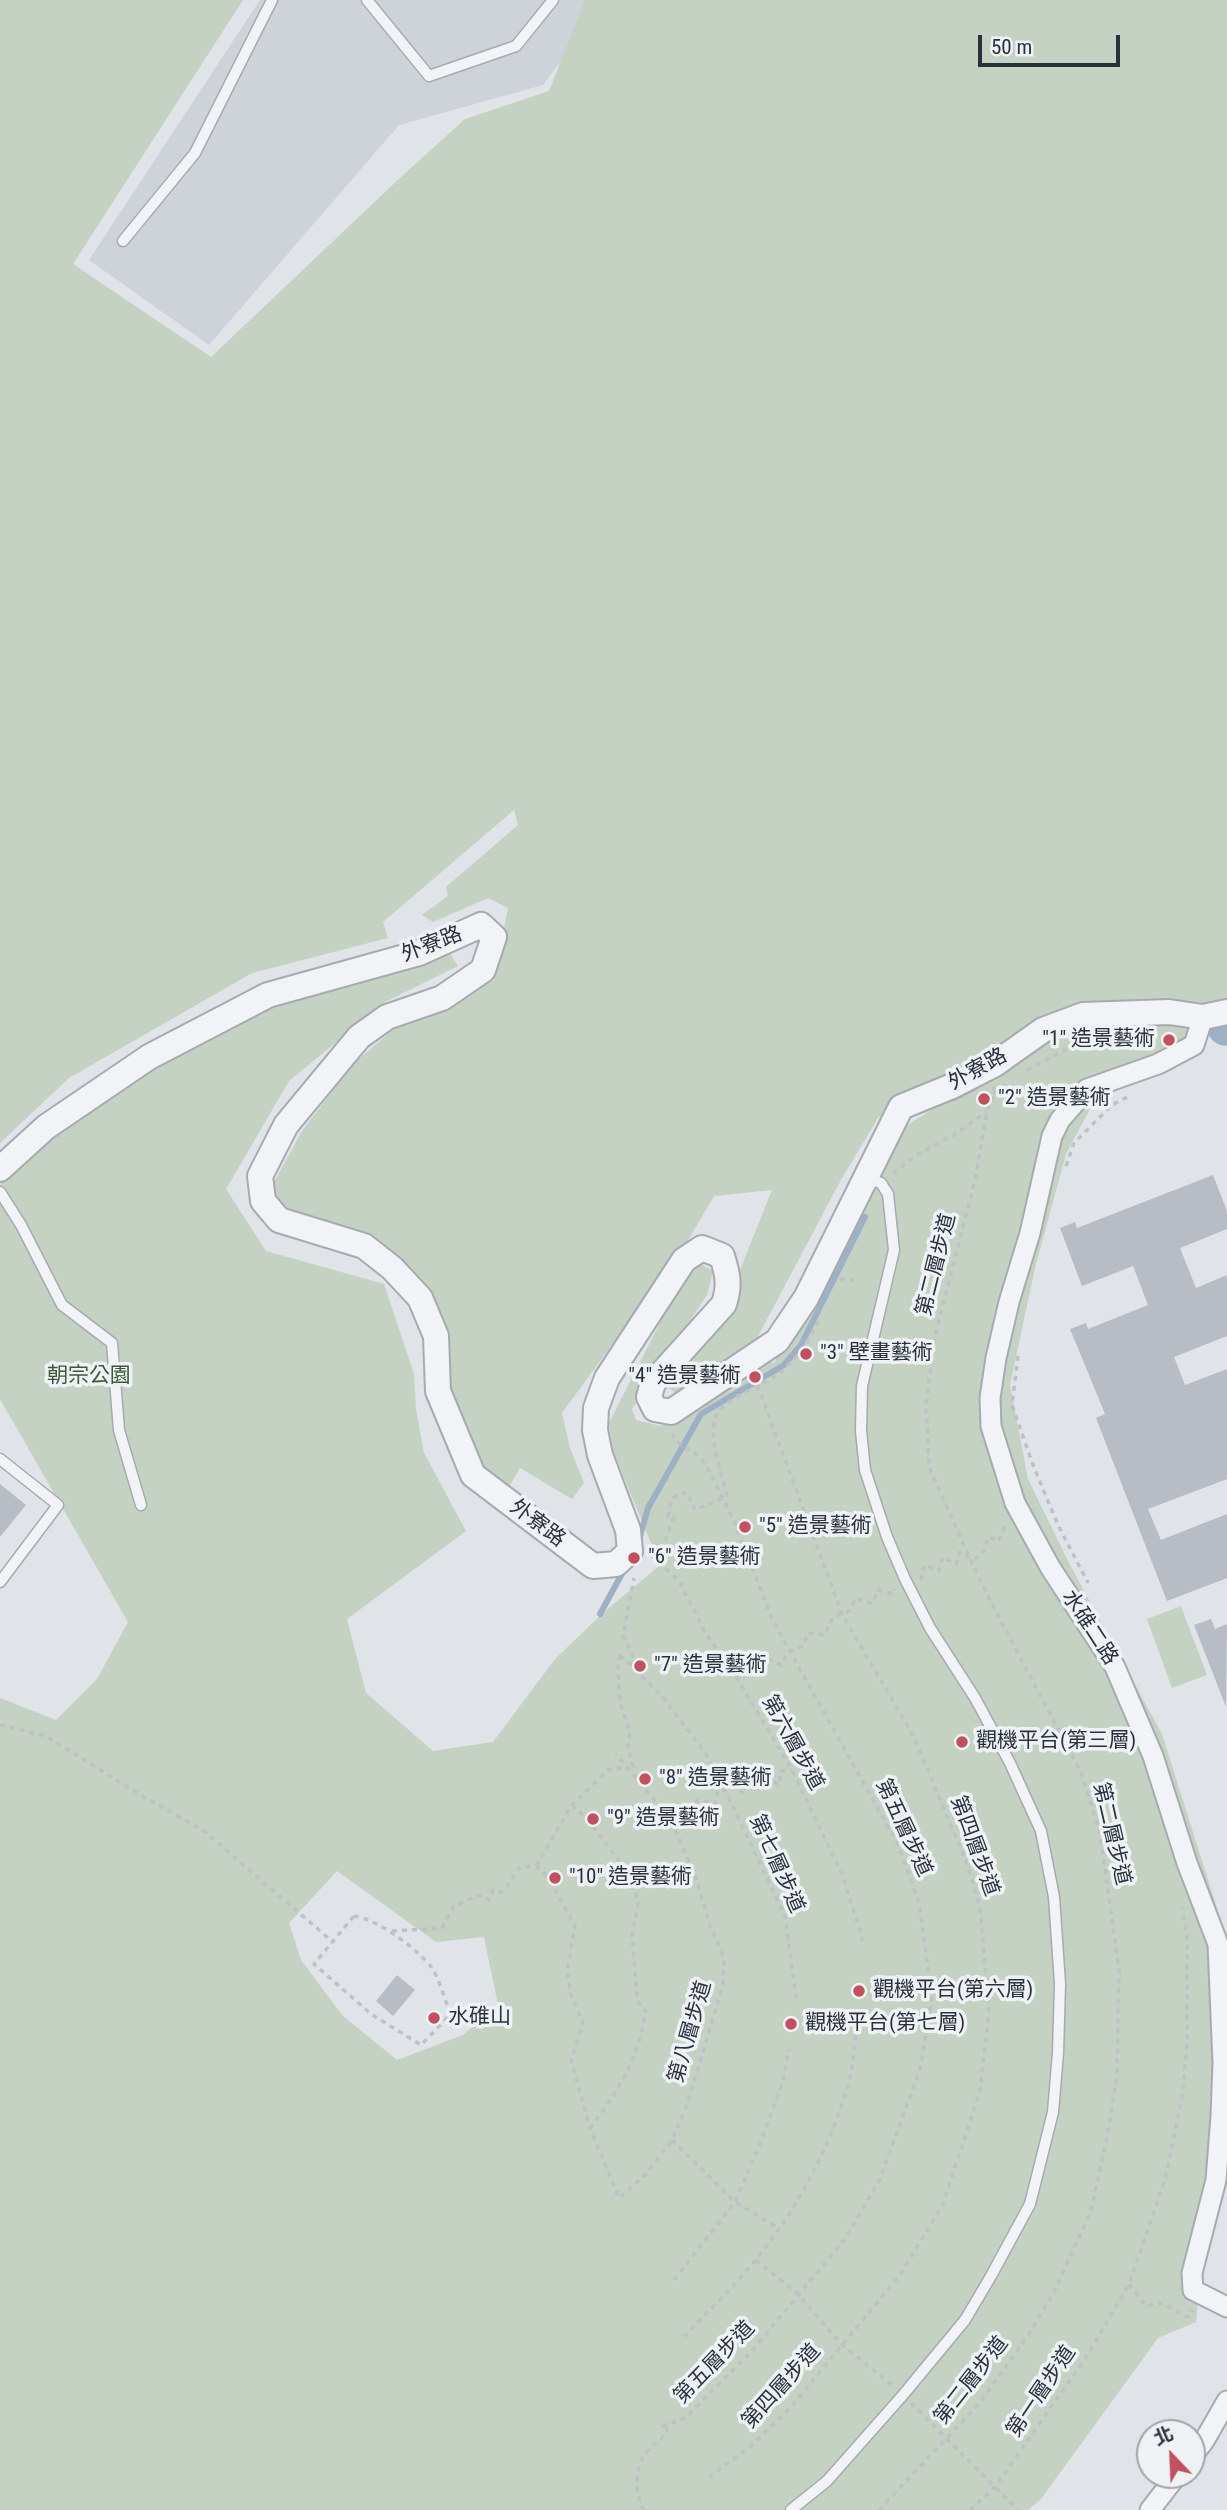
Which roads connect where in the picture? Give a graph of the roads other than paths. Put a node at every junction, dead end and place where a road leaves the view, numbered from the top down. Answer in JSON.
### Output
{"nodes":[{"id":1,"x":272,"y":0,"type":"edge"},
{"id":2,"x":367,"y":0,"type":"edge"},
{"id":3,"x":553,"y":0,"type":"edge"},
{"id":4,"x":122,"y":241,"type":"dead end"},
{"id":5,"x":1215,"y":1014,"type":"edge"},
{"id":6,"x":0,"y":1169,"type":"edge"},
{"id":7,"x":873,"y":1180,"type":"junction"},
{"id":8,"x":0,"y":1192,"type":"edge"},
{"id":9,"x":0,"y":1459,"type":"edge"},
{"id":10,"x":141,"y":1505,"type":"dead end"},
{"id":11,"x":0,"y":1582,"type":"edge"},
{"id":12,"x":1227,"y":2307,"type":"edge"},
{"id":13,"x":1227,"y":2401,"type":"edge"},
{"id":14,"x":1206,"y":2438,"type":"edge"},
{"id":15,"x":1166,"y":2489,"type":"edge"},
{"id":16,"x":791,"y":2510,"type":"edge"},
{"id":17,"x":1150,"y":2510,"type":"edge"}],
"edges":[{"from":1,"to":4,"type":"lane"},
{"from":2,"to":3,"type":"lane"},
{"from":5,"to":7,"type":"street","name":"外寮路"},
{"from":5,"to":12,"type":"street","name":"水碓二路"},
{"from":6,"to":7,"type":"street","name":"外寮路"},
{"from":7,"to":16,"type":"lane"},
{"from":8,"to":10,"type":"lane"},
{"from":9,"to":11,"type":"lane"},
{"from":13,"to":14,"type":"street"},
{"from":15,"to":17,"type":"street"}]}
